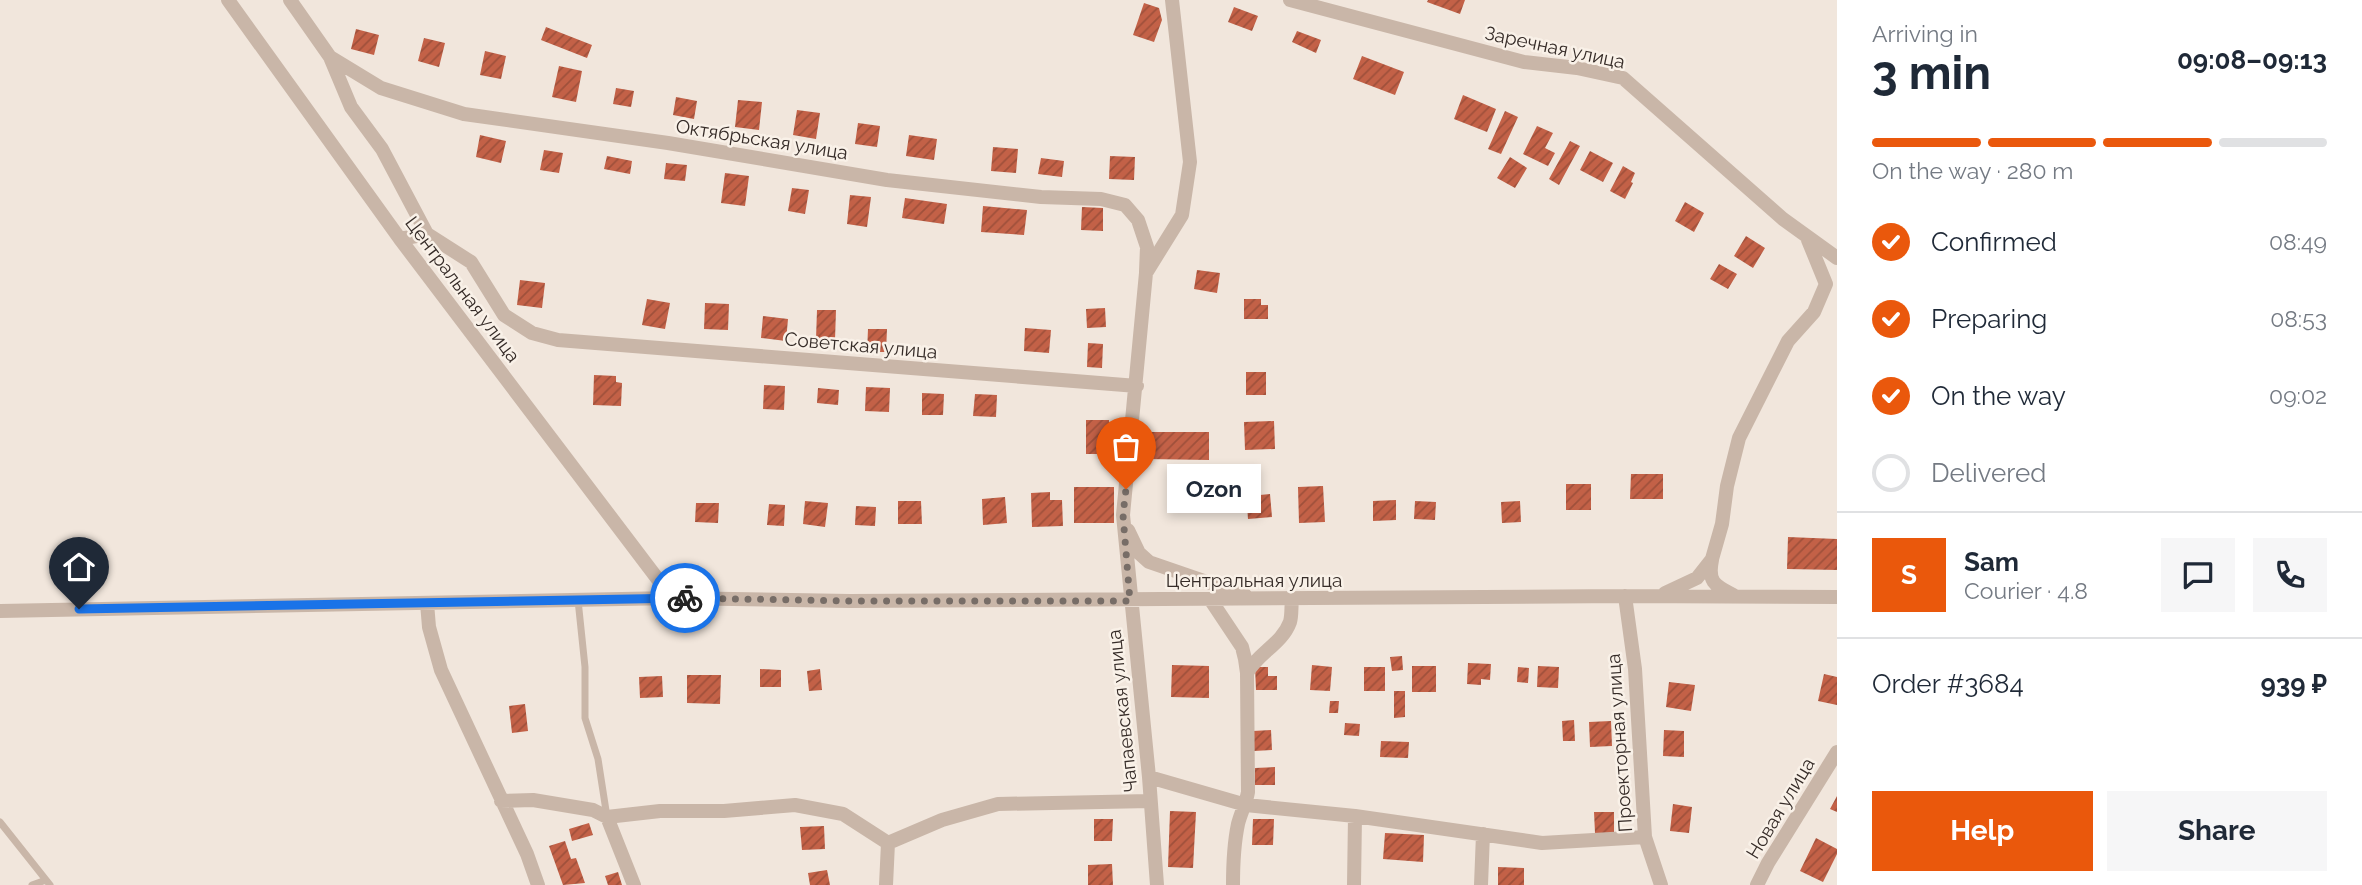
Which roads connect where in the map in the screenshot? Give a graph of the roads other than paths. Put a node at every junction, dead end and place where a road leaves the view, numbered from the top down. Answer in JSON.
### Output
{"nodes":[{"id":1,"x":228,"y":0,"type":"edge"},
{"id":2,"x":290,"y":0,"type":"edge"},
{"id":3,"x":1172,"y":0,"type":"edge"},
{"id":4,"x":1290,"y":0,"type":"edge"},
{"id":5,"x":1312,"y":3,"type":"edge"},
{"id":6,"x":330,"y":57,"type":"junction"},
{"id":7,"x":427,"y":234,"type":"junction"},
{"id":8,"x":1806,"y":235,"type":"junction"},
{"id":9,"x":400,"y":239,"type":"junction"},
{"id":10,"x":1837,"y":258,"type":"edge"},
{"id":11,"x":1146,"y":273,"type":"junction"},
{"id":12,"x":1832,"y":281,"type":"edge"},
{"id":13,"x":1136,"y":386,"type":"junction"},
{"id":14,"x":1123,"y":515,"type":"junction"},
{"id":15,"x":1713,"y":559,"type":"junction"},
{"id":16,"x":1625,"y":596,"type":"junction"},
{"id":17,"x":1659,"y":596,"type":"junction"},
{"id":18,"x":1736,"y":597,"type":"junction"},
{"id":19,"x":1837,"y":597,"type":"edge"},
{"id":20,"x":672,"y":598,"type":"junction"},
{"id":21,"x":1253,"y":598,"type":"junction"},
{"id":22,"x":1210,"y":599,"type":"junction"},
{"id":23,"x":578,"y":600,"type":"junction"},
{"id":24,"x":1292,"y":600,"type":"junction"},
{"id":25,"x":1130,"y":601,"type":"junction"},
{"id":26,"x":427,"y":603,"type":"junction"},
{"id":27,"x":0,"y":611,"type":"edge"},
{"id":28,"x":1247,"y":673,"type":"junction"},
{"id":29,"x":1837,"y":752,"type":"edge"},
{"id":30,"x":1149,"y":777,"type":"junction"},
{"id":31,"x":501,"y":801,"type":"junction"},
{"id":32,"x":1150,"y":801,"type":"junction"},
{"id":33,"x":1246,"y":805,"type":"junction"},
{"id":34,"x":1355,"y":816,"type":"junction"},
{"id":35,"x":607,"y":817,"type":"junction"},
{"id":36,"x":0,"y":822,"type":"edge"},
{"id":37,"x":1483,"y":834,"type":"junction"},
{"id":38,"x":1645,"y":837,"type":"junction"},
{"id":39,"x":888,"y":843,"type":"junction"},
{"id":40,"x":48,"y":882,"type":"edge"},
{"id":41,"x":32,"y":885,"type":"edge"},
{"id":42,"x":538,"y":885,"type":"edge"},
{"id":43,"x":634,"y":885,"type":"edge"},
{"id":44,"x":886,"y":885,"type":"edge"},
{"id":45,"x":1157,"y":885,"type":"edge"},
{"id":46,"x":1233,"y":885,"type":"edge"},
{"id":47,"x":1354,"y":885,"type":"edge"},
{"id":48,"x":1481,"y":885,"type":"edge"},
{"id":49,"x":1661,"y":885,"type":"edge"},
{"id":50,"x":1757,"y":885,"type":"edge"}],
"edges":[{"from":1,"to":9,"type":"street","name":"Центральная улица"},
{"from":2,"to":6,"type":"street"},
{"from":3,"to":11,"type":"street","name":"Чапаевская улица"},
{"from":4,"to":5,"type":"street","name":"Заречная улица"},
{"from":5,"to":8,"type":"street","name":"Заречная улица"},
{"from":6,"to":7,"type":"street"},
{"from":6,"to":11,"type":"street","name":"Октябрьская улица"},
{"from":7,"to":9,"type":"street"},
{"from":7,"to":13,"type":"street","name":"Советская улица"},
{"from":8,"to":10,"type":"street","name":"Заречная улица"},
{"from":8,"to":12,"type":"street"},
{"from":9,"to":20,"type":"street","name":"Центральная улица"},
{"from":11,"to":13,"type":"street","name":"Чапаевская улица"},
{"from":12,"to":15,"type":"street"},
{"from":13,"to":14,"type":"street","name":"Чапаевская улица"},
{"from":14,"to":21,"type":"street"},
{"from":14,"to":25,"type":"street","name":"Чапаевская улица"},
{"from":15,"to":17,"type":"street"},
{"from":15,"to":18,"type":"street"},
{"from":16,"to":17,"type":"street","name":"Центральная улица"},
{"from":16,"to":24,"type":"street","name":"Центральная улица"},
{"from":16,"to":38,"type":"street","name":"Проекторная улица"},
{"from":17,"to":18,"type":"street","name":"Центральная улица"},
{"from":18,"to":19,"type":"street","name":"Центральная улица"},
{"from":20,"to":23,"type":"street","name":"Центральная улица"},
{"from":20,"to":25,"type":"street","name":"Центральная улица"},
{"from":21,"to":22,"type":"street","name":"Центральная улица"},
{"from":21,"to":24,"type":"street","name":"Центральная улица"},
{"from":22,"to":25,"type":"street","name":"Центральная улица"},
{"from":22,"to":28,"type":"street"},
{"from":23,"to":26,"type":"street","name":"Центральная улица"},
{"from":23,"to":35,"type":"lane"},
{"from":24,"to":28,"type":"street"},
{"from":25,"to":30,"type":"street","name":"Чапаевская улица"},
{"from":26,"to":27,"type":"street","name":"Центральная улица"},
{"from":26,"to":31,"type":"street"},
{"from":28,"to":33,"type":"street"},
{"from":29,"to":50,"type":"street","name":"Новая улица"},
{"from":30,"to":32,"type":"street","name":"Чапаевская улица"},
{"from":30,"to":33,"type":"street"},
{"from":31,"to":35,"type":"street"},
{"from":31,"to":42,"type":"street"},
{"from":32,"to":39,"type":"street"},
{"from":32,"to":45,"type":"street","name":"Чапаевская улица"},
{"from":33,"to":34,"type":"street"},
{"from":33,"to":46,"type":"street"},
{"from":34,"to":37,"type":"street"},
{"from":34,"to":47,"type":"street"},
{"from":35,"to":39,"type":"street"},
{"from":35,"to":43,"type":"street"},
{"from":36,"to":40,"type":"lane"},
{"from":37,"to":38,"type":"street"},
{"from":37,"to":48,"type":"street"},
{"from":38,"to":49,"type":"street","name":"Проекторная улица"},
{"from":39,"to":44,"type":"street"},
{"from":40,"to":41,"type":"lane"}]}
